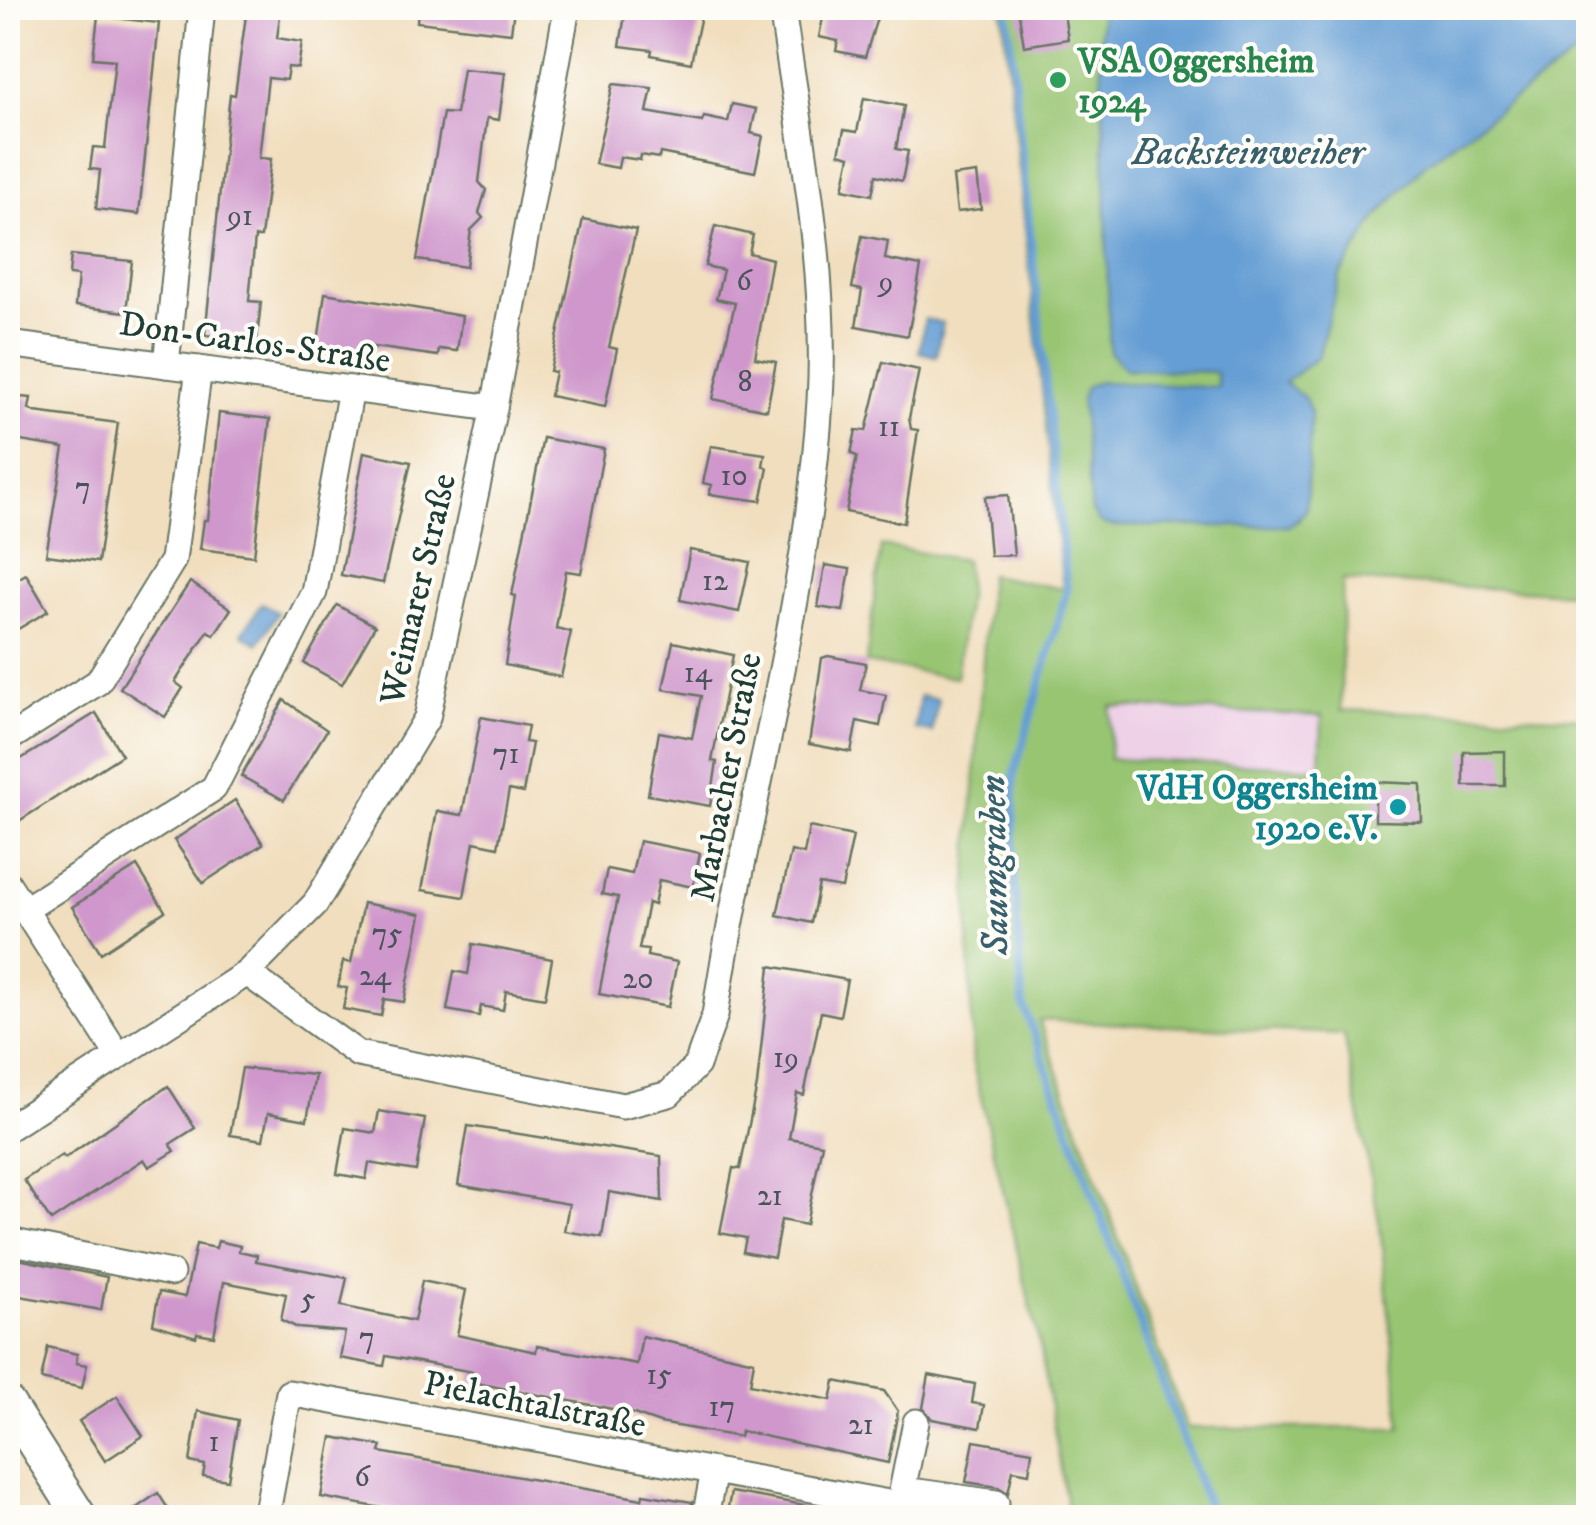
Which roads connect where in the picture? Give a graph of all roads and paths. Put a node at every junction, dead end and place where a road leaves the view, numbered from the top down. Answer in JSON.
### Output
{"nodes":[{"id":1,"x":202,"y":8,"type":"edge"},
{"id":2,"x":567,"y":8,"type":"edge"},
{"id":3,"x":782,"y":8,"type":"edge"},
{"id":4,"x":8,"y":344,"type":"edge"},
{"id":5,"x":166,"y":365,"type":"junction"},
{"id":6,"x":198,"y":369,"type":"junction"},
{"id":7,"x":351,"y":389,"type":"junction"},
{"id":8,"x":494,"y":408,"type":"junction"},
{"id":9,"x":8,"y":739,"type":"edge"},
{"id":10,"x":8,"y":884,"type":"edge"},
{"id":11,"x":24,"y":910,"type":"junction"},
{"id":12,"x":247,"y":973,"type":"junction"},
{"id":13,"x":118,"y":1055,"type":"junction"},
{"id":14,"x":8,"y":1128,"type":"edge"},
{"id":15,"x":8,"y":1241,"type":"edge"},
{"id":16,"x":171,"y":1273,"type":"dead end"},
{"id":17,"x":8,"y":1403,"type":"edge"},
{"id":18,"x":916,"y":1422,"type":"dead end"},
{"id":19,"x":714,"y":1472,"type":"junction"},
{"id":20,"x":996,"y":1503,"type":"dead end"},
{"id":21,"x":895,"y":1508,"type":"edge"},
{"id":22,"x":81,"y":1518,"type":"edge"},
{"id":23,"x":266,"y":1518,"type":"edge"},
{"id":24,"x":705,"y":1518,"type":"edge"}],
"edges":[{"from":1,"to":5,"type":"street"},
{"from":2,"to":8,"type":"street","name":"Weimarer Straße"},
{"from":3,"to":12,"type":"street","name":"Marbacher Straße"},
{"from":4,"to":5,"type":"street","name":"Don-Carlos-Straße"},
{"from":5,"to":6,"type":"street","name":"Don-Carlos-Straße"},
{"from":6,"to":7,"type":"street","name":"Don-Carlos-Straße"},
{"from":6,"to":9,"type":"street"},
{"from":7,"to":8,"type":"street","name":"Don-Carlos-Straße"},
{"from":7,"to":11,"type":"street"},
{"from":8,"to":12,"type":"street","name":"Weimarer Straße"},
{"from":10,"to":11,"type":"street"},
{"from":11,"to":13,"type":"street"},
{"from":12,"to":13,"type":"street","name":"Weimarer Straße"},
{"from":13,"to":14,"type":"street","name":"Weimarer Straße"},
{"from":15,"to":16,"type":"street"},
{"from":17,"to":22,"type":"street"},
{"from":18,"to":21,"type":"street"},
{"from":19,"to":21,"type":"street","name":"Pielachtalstraße"},
{"from":19,"to":23,"type":"street","name":"Pielachtalstraße"},
{"from":19,"to":24,"type":"street"},
{"from":20,"to":21,"type":"street","name":"Pielachtalstraße"}]}
